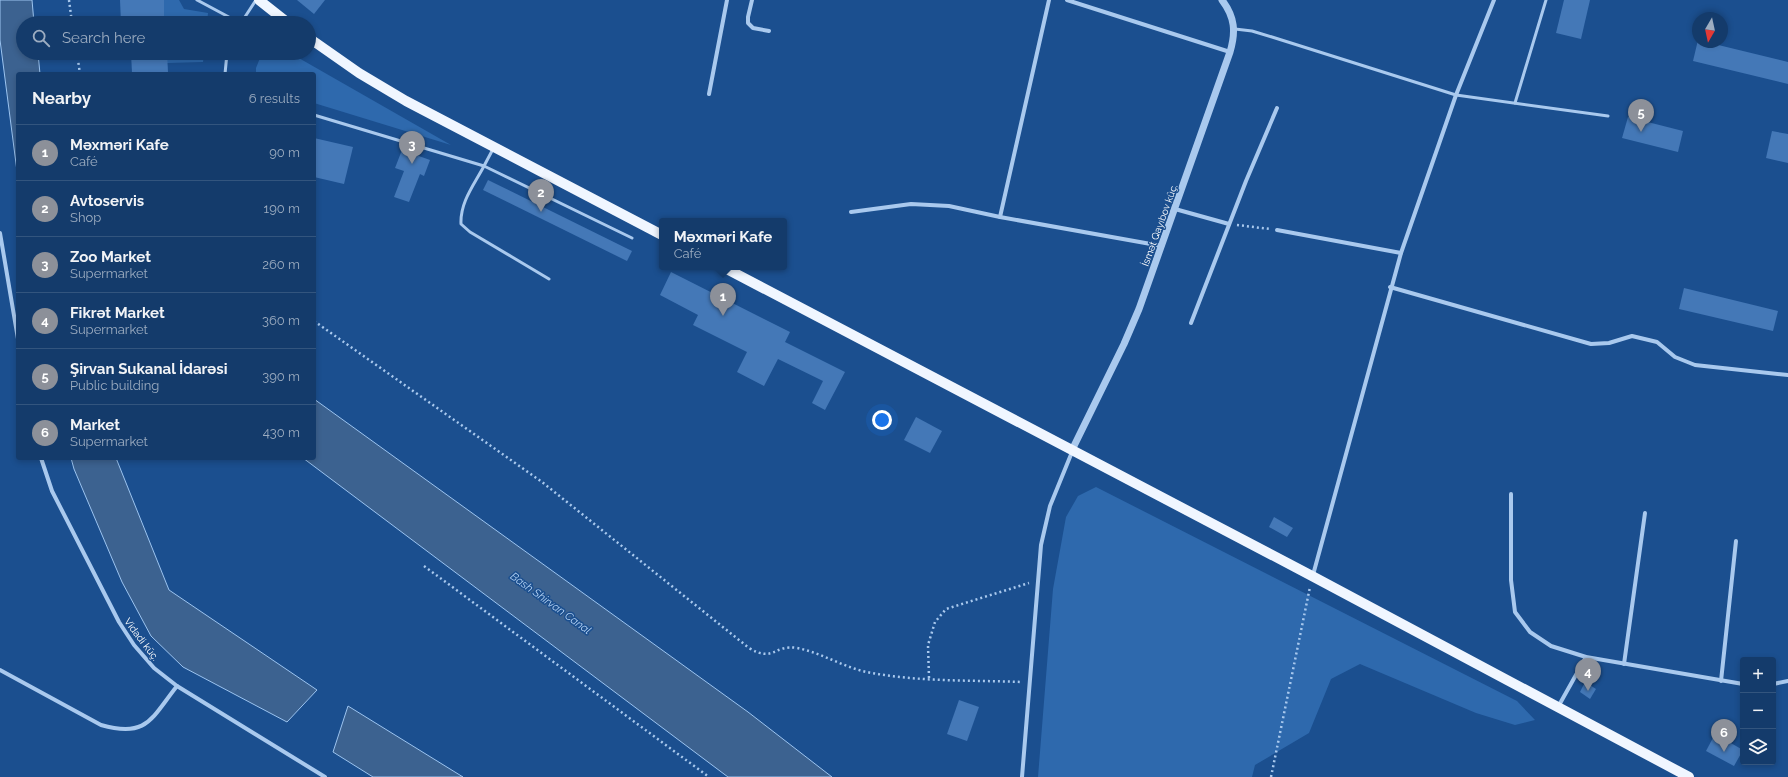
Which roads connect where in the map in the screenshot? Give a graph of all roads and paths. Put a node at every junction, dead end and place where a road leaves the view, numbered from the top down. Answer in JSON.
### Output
{"nodes":[{"id":1,"x":69,"y":0,"type":"edge"},
{"id":2,"x":197,"y":0,"type":"edge"},
{"id":3,"x":258,"y":0,"type":"edge"},
{"id":4,"x":727,"y":0,"type":"edge"},
{"id":5,"x":752,"y":0,"type":"edge"},
{"id":6,"x":1049,"y":0,"type":"edge"},
{"id":7,"x":1067,"y":0,"type":"edge"},
{"id":8,"x":1222,"y":0,"type":"edge"},
{"id":9,"x":1494,"y":0,"type":"edge"},
{"id":10,"x":1546,"y":0,"type":"edge"},
{"id":11,"x":71,"y":16,"type":"edge"},
{"id":12,"x":228,"y":16,"type":"edge"},
{"id":13,"x":246,"y":16,"type":"edge"},
{"id":14,"x":279,"y":16,"type":"edge"},
{"id":15,"x":1235,"y":29,"type":"junction"},
{"id":16,"x":769,"y":31,"type":"dead end"},
{"id":17,"x":316,"y":43,"type":"edge"},
{"id":18,"x":1230,"y":52,"type":"junction"},
{"id":19,"x":78,"y":60,"type":"edge"},
{"id":20,"x":226,"y":60,"type":"edge"},
{"id":21,"x":80,"y":72,"type":"edge"},
{"id":22,"x":225,"y":72,"type":"edge"},
{"id":23,"x":709,"y":94,"type":"dead end"},
{"id":24,"x":1456,"y":95,"type":"junction"},
{"id":25,"x":1515,"y":103,"type":"junction"},
{"id":26,"x":1277,"y":108,"type":"dead end"},
{"id":27,"x":316,"y":116,"type":"edge"},
{"id":28,"x":1608,"y":116,"type":"dead end"},
{"id":29,"x":494,"y":147,"type":"junction"},
{"id":30,"x":484,"y":166,"type":"junction"},
{"id":31,"x":1175,"y":209,"type":"junction"},
{"id":32,"x":851,"y":212,"type":"dead end"},
{"id":33,"x":1000,"y":217,"type":"junction"},
{"id":34,"x":1229,"y":224,"type":"junction"},
{"id":35,"x":1276,"y":230,"type":"joint"},
{"id":36,"x":0,"y":233,"type":"edge"},
{"id":37,"x":659,"y":233,"type":"edge"},
{"id":38,"x":632,"y":238,"type":"dead end"},
{"id":39,"x":1162,"y":246,"type":"junction"},
{"id":40,"x":1401,"y":253,"type":"junction"},
{"id":41,"x":729,"y":270,"type":"edge"},
{"id":42,"x":549,"y":280,"type":"dead end"},
{"id":43,"x":1390,"y":286,"type":"junction"},
{"id":44,"x":316,"y":322,"type":"edge"},
{"id":45,"x":1191,"y":323,"type":"dead end"},
{"id":46,"x":16,"y":327,"type":"edge"},
{"id":47,"x":1788,"y":375,"type":"edge"},
{"id":48,"x":1072,"y":450,"type":"junction"},
{"id":49,"x":42,"y":460,"type":"edge"},
{"id":50,"x":1511,"y":494,"type":"dead end"},
{"id":51,"x":1645,"y":513,"type":"dead end"},
{"id":52,"x":1736,"y":541,"type":"dead end"},
{"id":53,"x":424,"y":566,"type":"dead end"},
{"id":54,"x":1312,"y":576,"type":"junction"},
{"id":55,"x":1037,"y":580,"type":"junction"},
{"id":56,"x":1586,"y":657,"type":"junction"},
{"id":57,"x":1624,"y":664,"type":"junction"},
{"id":58,"x":0,"y":670,"type":"edge"},
{"id":59,"x":929,"y":678,"type":"junction"},
{"id":60,"x":1721,"y":681,"type":"junction"},
{"id":61,"x":1788,"y":681,"type":"edge"},
{"id":62,"x":1030,"y":682,"type":"junction"},
{"id":63,"x":1776,"y":683,"type":"edge"},
{"id":64,"x":1740,"y":684,"type":"edge"},
{"id":65,"x":177,"y":686,"type":"junction"},
{"id":66,"x":1558,"y":708,"type":"junction"},
{"id":67,"x":325,"y":777,"type":"edge"},
{"id":68,"x":709,"y":777,"type":"edge"},
{"id":69,"x":1022,"y":777,"type":"edge"},
{"id":70,"x":1271,"y":777,"type":"edge"},
{"id":71,"x":1689,"y":777,"type":"edge"}],
"edges":[{"from":1,"to":11,"type":"path"},
{"from":2,"to":12,"type":"lane"},
{"from":3,"to":13,"type":"lane"},
{"from":3,"to":14,"type":"main road"},
{"from":4,"to":23,"type":"street"},
{"from":5,"to":16,"type":"street"},
{"from":6,"to":33,"type":"street"},
{"from":7,"to":18,"type":"street"},
{"from":8,"to":15,"type":"street"},
{"from":9,"to":24,"type":"street"},
{"from":10,"to":25,"type":"lane"},
{"from":15,"to":18,"type":"street","name":"İsmət Qayıbov küç."},
{"from":15,"to":24,"type":"lane"},
{"from":17,"to":29,"type":"main road"},
{"from":18,"to":31,"type":"street","name":"İsmət Qayıbov küç."},
{"from":19,"to":21,"type":"path"},
{"from":20,"to":22,"type":"lane"},
{"from":24,"to":25,"type":"lane"},
{"from":24,"to":40,"type":"street"},
{"from":25,"to":28,"type":"lane"},
{"from":26,"to":34,"type":"street"},
{"from":27,"to":30,"type":"lane"},
{"from":29,"to":30,"type":"lane"},
{"from":29,"to":37,"type":"main road"},
{"from":30,"to":38,"type":"lane"},
{"from":30,"to":42,"type":"lane"},
{"from":31,"to":34,"type":"street"},
{"from":31,"to":39,"type":"street","name":"İsmət Qayıbov küç."},
{"from":32,"to":33,"type":"street"},
{"from":33,"to":39,"type":"street"},
{"from":34,"to":35,"type":"path"},
{"from":34,"to":45,"type":"street"},
{"from":35,"to":40,"type":"street"},
{"from":36,"to":46,"type":"street"},
{"from":39,"to":48,"type":"street","name":"İsmət Qayıbov küç."},
{"from":40,"to":43,"type":"street"},
{"from":41,"to":48,"type":"main road"},
{"from":43,"to":47,"type":"street"},
{"from":43,"to":54,"type":"street"},
{"from":44,"to":59,"type":"path"},
{"from":48,"to":54,"type":"main road"},
{"from":48,"to":55,"type":"street"},
{"from":49,"to":65,"type":"street","name":"Vidadi küç."},
{"from":50,"to":56,"type":"street"},
{"from":51,"to":57,"type":"street"},
{"from":52,"to":60,"type":"street"},
{"from":53,"to":68,"type":"path"},
{"from":54,"to":66,"type":"main road"},
{"from":54,"to":70,"type":"path"},
{"from":55,"to":59,"type":"path"},
{"from":55,"to":62,"type":"street"},
{"from":56,"to":57,"type":"street"},
{"from":56,"to":66,"type":"street"},
{"from":57,"to":60,"type":"street"},
{"from":58,"to":65,"type":"street"},
{"from":59,"to":62,"type":"path"},
{"from":60,"to":64,"type":"street"},
{"from":61,"to":63,"type":"street"},
{"from":62,"to":69,"type":"street"},
{"from":65,"to":67,"type":"street","name":"Vidadi küç."},
{"from":66,"to":71,"type":"main road"}]}
